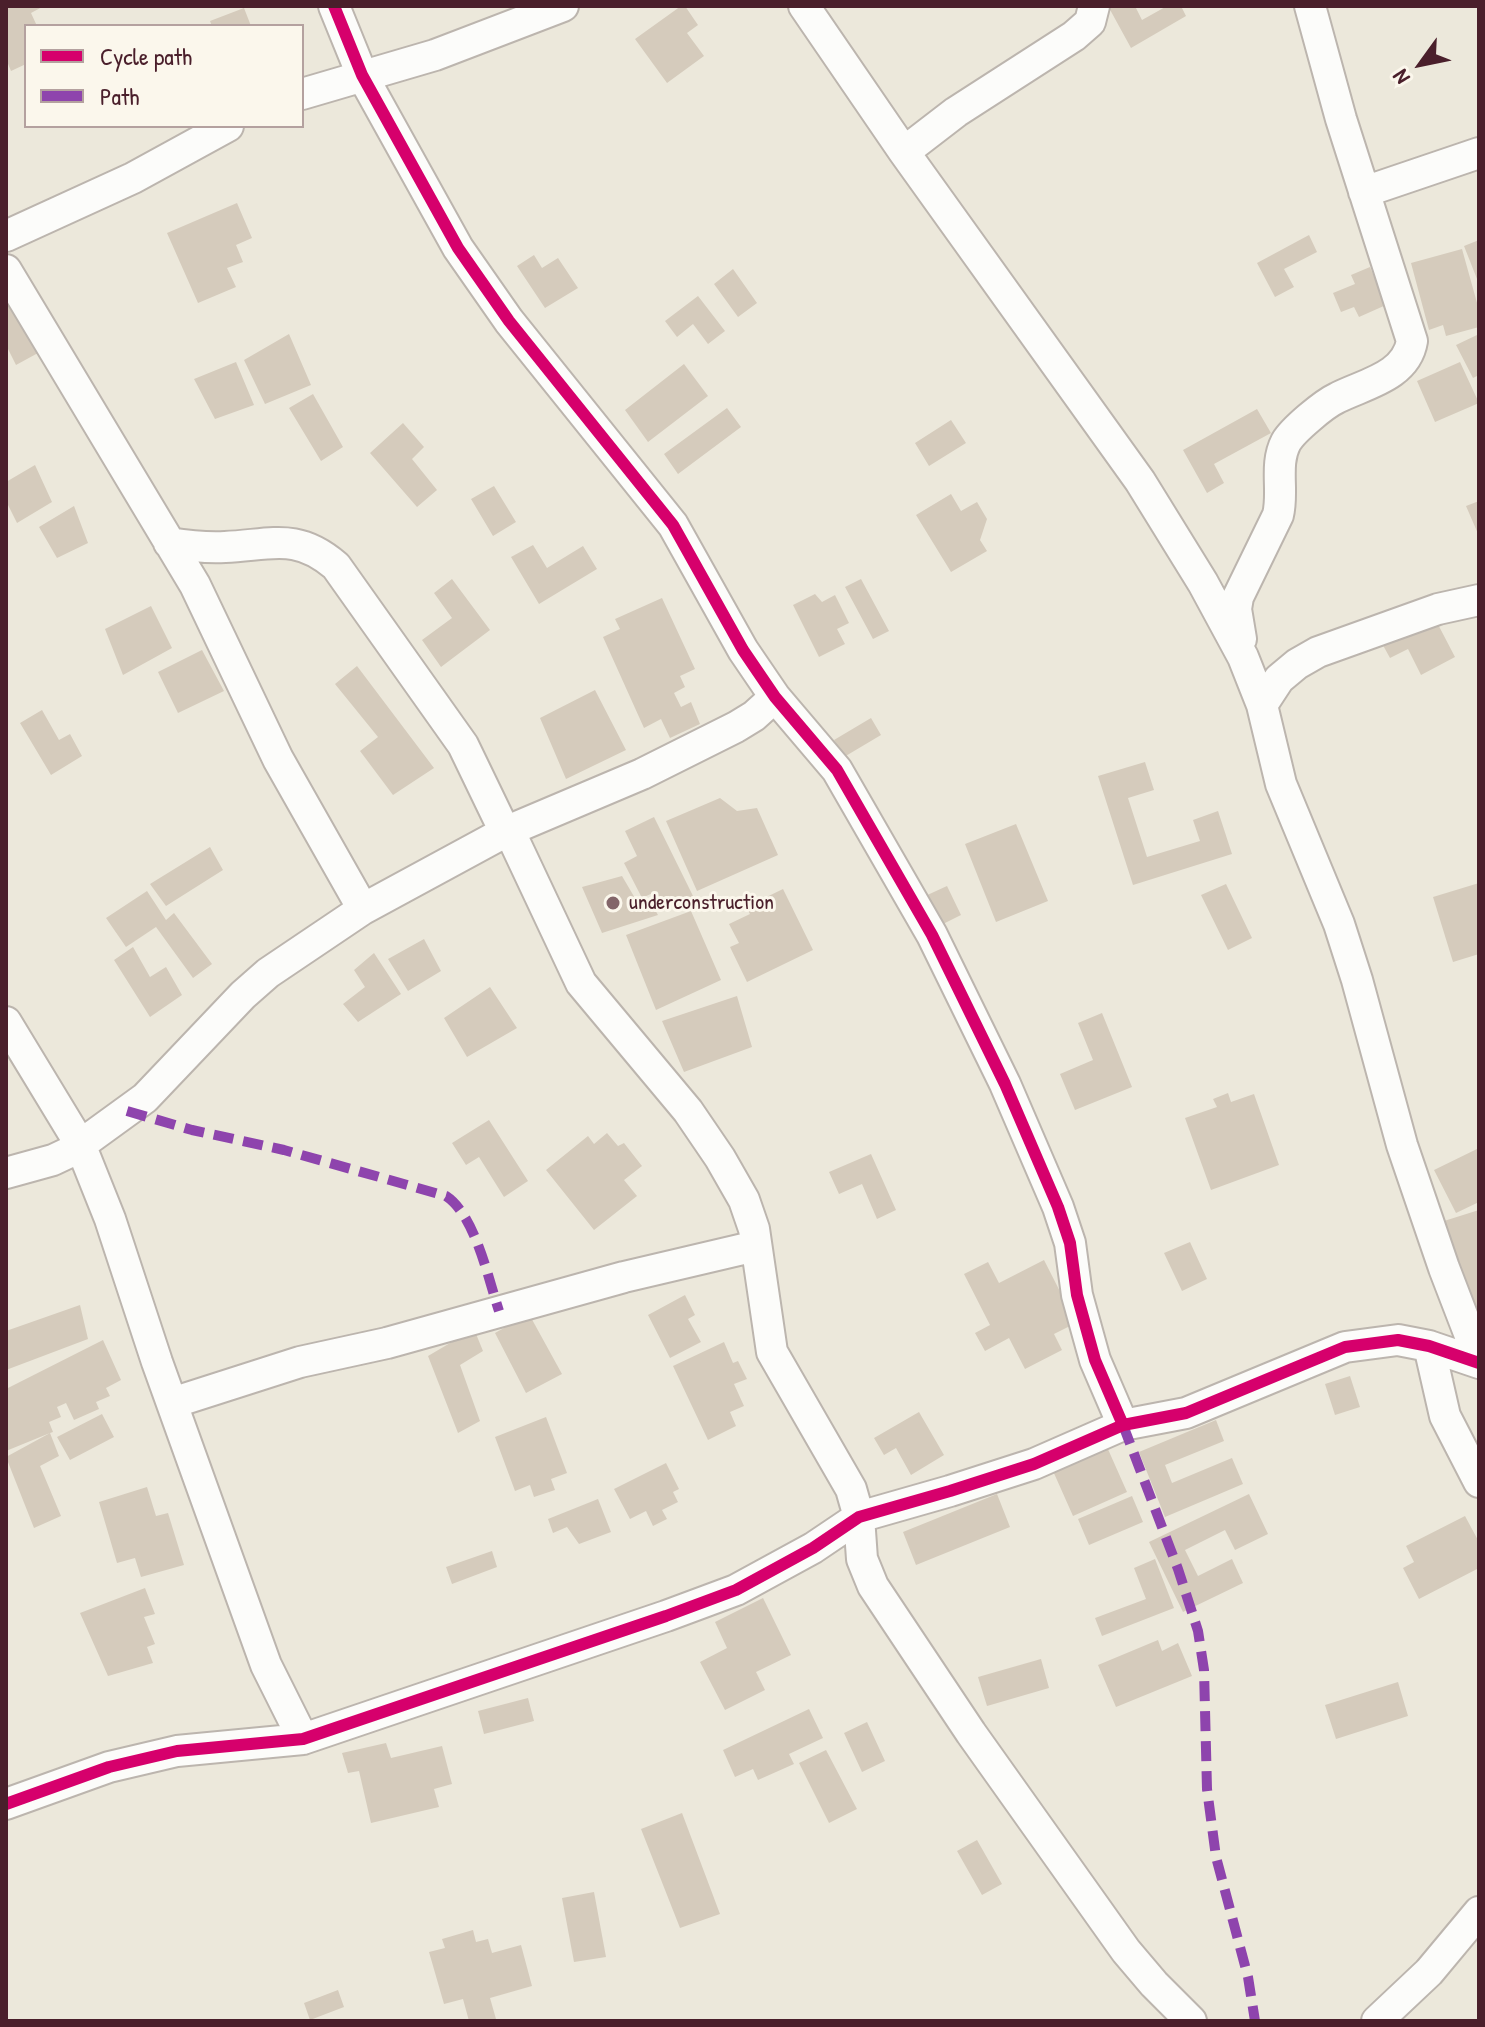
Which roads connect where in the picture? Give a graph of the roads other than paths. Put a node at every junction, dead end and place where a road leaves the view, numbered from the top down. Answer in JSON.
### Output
{"nodes":[{"id":1,"x":334,"y":6,"type":"edge"},
{"id":2,"x":563,"y":6,"type":"edge"},
{"id":3,"x":804,"y":6,"type":"edge"},
{"id":4,"x":1094,"y":6,"type":"edge"},
{"id":5,"x":1310,"y":6,"type":"edge"},
{"id":6,"x":362,"y":75,"type":"junction"},
{"id":7,"x":304,"y":93,"type":"edge"},
{"id":8,"x":224,"y":128,"type":"edge"},
{"id":9,"x":904,"y":152,"type":"junction"},
{"id":10,"x":1479,"y":153,"type":"edge"},
{"id":11,"x":1364,"y":192,"type":"junction"},
{"id":12,"x":6,"y":236,"type":"edge"},
{"id":13,"x":6,"y":270,"type":"edge"},
{"id":14,"x":169,"y":543,"type":"junction"},
{"id":15,"x":1479,"y":600,"type":"edge"},
{"id":16,"x":1243,"y":657,"type":"junction"},
{"id":17,"x":775,"y":697,"type":"junction"},
{"id":18,"x":1262,"y":705,"type":"junction"},
{"id":19,"x":507,"y":831,"type":"junction"},
{"id":20,"x":363,"y":909,"type":"junction"},
{"id":21,"x":6,"y":1022,"type":"edge"},
{"id":22,"x":80,"y":1144,"type":"junction"},
{"id":23,"x":6,"y":1173,"type":"edge"},
{"id":24,"x":756,"y":1246,"type":"junction"},
{"id":25,"x":1429,"y":1346,"type":"junction"},
{"id":26,"x":1479,"y":1361,"type":"edge"},
{"id":27,"x":172,"y":1403,"type":"junction"},
{"id":28,"x":1123,"y":1425,"type":"junction"},
{"id":29,"x":1479,"y":1482,"type":"edge"},
{"id":30,"x":859,"y":1517,"type":"junction"},
{"id":31,"x":303,"y":1739,"type":"junction"},
{"id":32,"x":6,"y":1804,"type":"edge"},
{"id":33,"x":1479,"y":1912,"type":"edge"},
{"id":34,"x":1191,"y":2021,"type":"edge"},
{"id":35,"x":1377,"y":2021,"type":"edge"}],
"edges":[{"from":1,"to":6,"type":"street"},
{"from":2,"to":6,"type":"street"},
{"from":3,"to":9,"type":"street"},
{"from":4,"to":9,"type":"street"},
{"from":5,"to":11,"type":"street"},
{"from":6,"to":7,"type":"street"},
{"from":6,"to":17,"type":"street"},
{"from":8,"to":12,"type":"street"},
{"from":9,"to":16,"type":"street"},
{"from":10,"to":11,"type":"street"},
{"from":11,"to":16,"type":"street"},
{"from":13,"to":14,"type":"street"},
{"from":14,"to":19,"type":"street"},
{"from":14,"to":20,"type":"street"},
{"from":15,"to":18,"type":"street"},
{"from":16,"to":18,"type":"street"},
{"from":17,"to":19,"type":"street"},
{"from":17,"to":28,"type":"street"},
{"from":18,"to":26,"type":"street"},
{"from":19,"to":20,"type":"street"},
{"from":19,"to":24,"type":"street"},
{"from":20,"to":22,"type":"street"},
{"from":21,"to":22,"type":"street"},
{"from":22,"to":23,"type":"street"},
{"from":22,"to":27,"type":"street"},
{"from":24,"to":27,"type":"street"},
{"from":24,"to":30,"type":"street"},
{"from":25,"to":26,"type":"street"},
{"from":25,"to":28,"type":"street"},
{"from":25,"to":29,"type":"street"},
{"from":27,"to":31,"type":"street"},
{"from":28,"to":30,"type":"street"},
{"from":30,"to":31,"type":"street"},
{"from":30,"to":34,"type":"street"},
{"from":31,"to":32,"type":"street"},
{"from":33,"to":35,"type":"street"}]}
